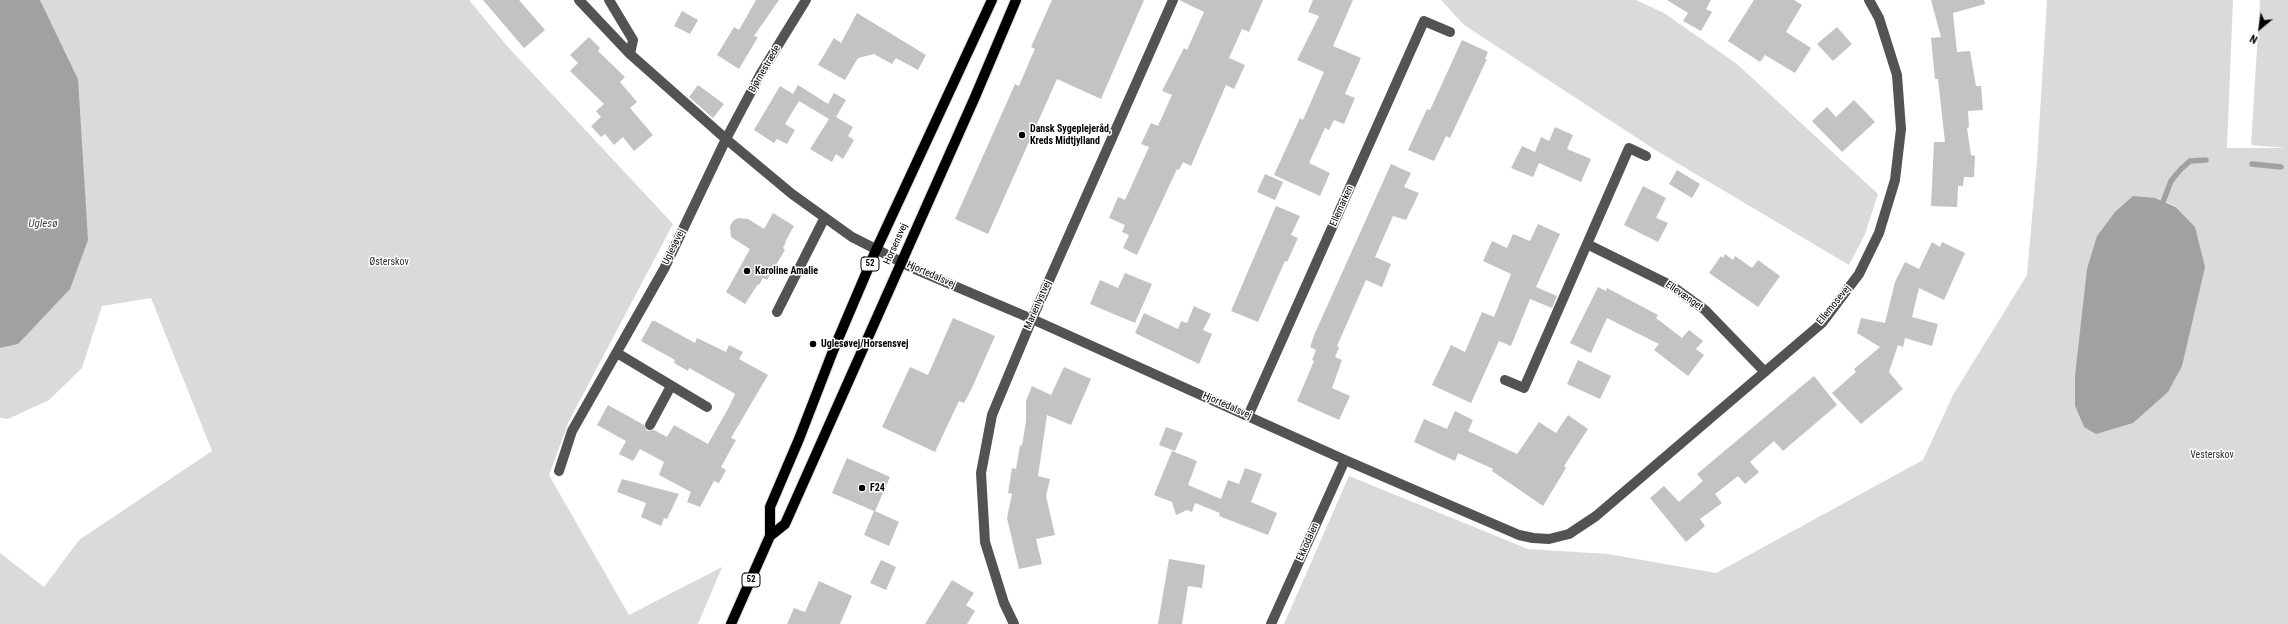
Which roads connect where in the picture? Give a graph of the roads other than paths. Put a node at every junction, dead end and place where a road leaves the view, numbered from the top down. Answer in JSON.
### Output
{"nodes":[{"id":1,"x":579,"y":0,"type":"edge"},
{"id":2,"x":609,"y":0,"type":"edge"},
{"id":3,"x":806,"y":0,"type":"edge"},
{"id":4,"x":992,"y":0,"type":"edge"},
{"id":5,"x":1016,"y":0,"type":"edge"},
{"id":6,"x":1173,"y":0,"type":"edge"},
{"id":7,"x":1869,"y":0,"type":"edge"},
{"id":8,"x":1450,"y":32,"type":"dead end"},
{"id":9,"x":630,"y":54,"type":"junction"},
{"id":10,"x":726,"y":139,"type":"junction"},
{"id":11,"x":1646,"y":156,"type":"dead end"},
{"id":12,"x":824,"y":219,"type":"junction"},
{"id":13,"x":1587,"y":244,"type":"junction"},
{"id":14,"x":876,"y":250,"type":"junction"},
{"id":15,"x":901,"y":262,"type":"junction"},
{"id":16,"x":777,"y":312,"type":"dead end"},
{"id":17,"x":1032,"y":319,"type":"junction"},
{"id":18,"x":617,"y":353,"type":"junction"},
{"id":19,"x":1765,"y":372,"type":"junction"},
{"id":20,"x":1505,"y":380,"type":"dead end"},
{"id":21,"x":671,"y":386,"type":"junction"},
{"id":22,"x":707,"y":407,"type":"dead end"},
{"id":23,"x":1248,"y":416,"type":"junction"},
{"id":24,"x":650,"y":425,"type":"dead end"},
{"id":25,"x":1345,"y":460,"type":"junction"},
{"id":26,"x":559,"y":471,"type":"dead end"},
{"id":27,"x":1569,"y":534,"type":"joint"},
{"id":28,"x":770,"y":536,"type":"junction"},
{"id":29,"x":731,"y":624,"type":"edge"},
{"id":30,"x":1014,"y":624,"type":"edge"},
{"id":31,"x":1271,"y":624,"type":"edge"}],
"edges":[{"from":1,"to":9,"type":"street"},
{"from":2,"to":9,"type":"street"},
{"from":3,"to":10,"type":"street","name":"Bjørnestræde"},
{"from":4,"to":14,"type":"main road","name":"Horsensvej","number":"52"},
{"from":5,"to":15,"type":"main road","name":"Horsensvej","number":"52"},
{"from":6,"to":17,"type":"street","name":"Marienlystvej"},
{"from":7,"to":19,"type":"street","name":"Ellemosevej"},
{"from":8,"to":23,"type":"street","name":"Ellemarken"},
{"from":9,"to":10,"type":"street"},
{"from":10,"to":12,"type":"street"},
{"from":10,"to":18,"type":"street","name":"Uglesøvej"},
{"from":11,"to":13,"type":"street"},
{"from":12,"to":14,"type":"street"},
{"from":12,"to":16,"type":"street"},
{"from":13,"to":19,"type":"street","name":"Ellevænget"},
{"from":13,"to":20,"type":"street"},
{"from":14,"to":15,"type":"street","name":"Hjortedalsvej"},
{"from":14,"to":28,"type":"main road","name":"Horsensvej","number":"52"},
{"from":15,"to":17,"type":"street","name":"Hjortedalsvej"},
{"from":15,"to":28,"type":"main road","name":"Horsensvej","number":"52"},
{"from":17,"to":23,"type":"street","name":"Hjortedalsvej"},
{"from":17,"to":30,"type":"street","name":"Marienlystvej"},
{"from":18,"to":21,"type":"street"},
{"from":18,"to":26,"type":"street","name":"Uglesøvej"},
{"from":19,"to":27,"type":"street","name":"Ellemosevej"},
{"from":21,"to":22,"type":"street"},
{"from":21,"to":24,"type":"street"},
{"from":23,"to":25,"type":"street","name":"Hjortedalsvej"},
{"from":25,"to":27,"type":"street","name":"Hjortedalsvej"},
{"from":25,"to":31,"type":"street","name":"Ekkodalen"},
{"from":28,"to":29,"type":"main road","name":"Horsensvej","number":"52"}]}
